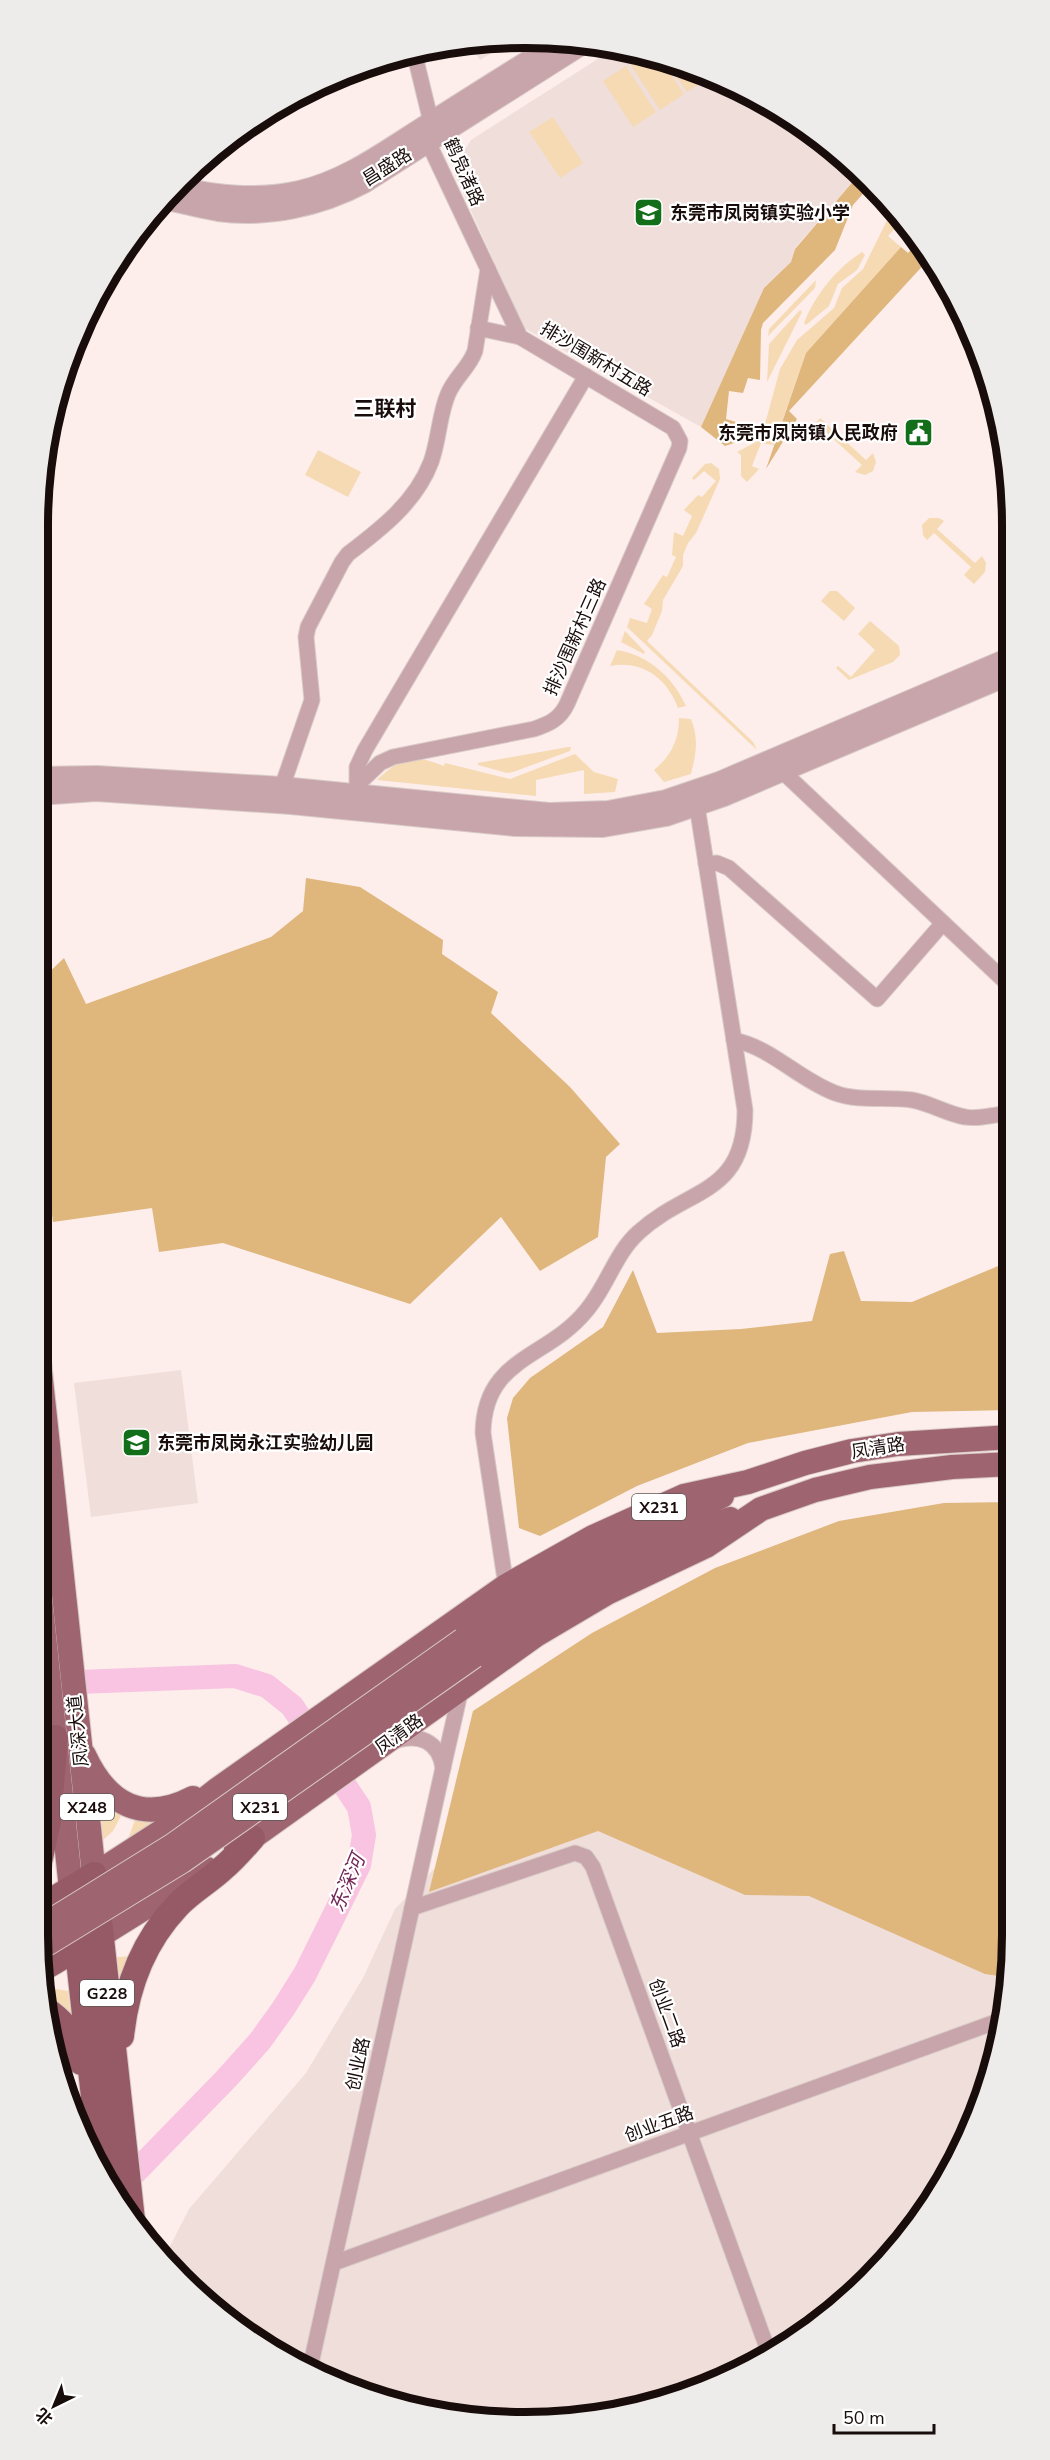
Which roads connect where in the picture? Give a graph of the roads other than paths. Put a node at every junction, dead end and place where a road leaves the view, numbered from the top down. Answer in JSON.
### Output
{"nodes":[{"id":1,"x":548,"y":49,"type":"edge"},
{"id":2,"x":572,"y":51,"type":"edge"},
{"id":3,"x":416,"y":61,"type":"edge"},
{"id":4,"x":431,"y":122,"type":"junction"},
{"id":5,"x":428,"y":142,"type":"junction"},
{"id":6,"x":187,"y":189,"type":"edge"},
{"id":7,"x":175,"y":201,"type":"edge"},
{"id":8,"x":488,"y":268,"type":"junction"},
{"id":9,"x":478,"y":328,"type":"junction"},
{"id":10,"x":520,"y":338,"type":"junction"},
{"id":11,"x":586,"y":376,"type":"junction"},
{"id":12,"x":680,"y":441,"type":"joint"},
{"id":13,"x":1002,"y":661,"type":"edge"},
{"id":14,"x":1002,"y":678,"type":"edge"},
{"id":15,"x":782,"y":771,"type":"junction"},
{"id":16,"x":48,"y":777,"type":"edge"},
{"id":17,"x":282,"y":787,"type":"junction"},
{"id":18,"x":357,"y":789,"type":"junction"},
{"id":19,"x":48,"y":794,"type":"edge"},
{"id":20,"x":697,"y":806,"type":"junction"},
{"id":21,"x":706,"y":864,"type":"junction"},
{"id":22,"x":943,"y":923,"type":"junction"},
{"id":23,"x":1002,"y":978,"type":"edge"},
{"id":24,"x":734,"y":1040,"type":"junction"},
{"id":25,"x":1002,"y":1115,"type":"edge"},
{"id":26,"x":1002,"y":1438,"type":"edge"},
{"id":27,"x":48,"y":1448,"type":"edge"},
{"id":28,"x":1002,"y":1464,"type":"edge"},
{"id":29,"x":748,"y":1482,"type":"junction"},
{"id":30,"x":761,"y":1509,"type":"junction"},
{"id":31,"x":506,"y":1586,"type":"junction"},
{"id":32,"x":468,"y":1648,"type":"junction"},
{"id":33,"x":48,"y":1649,"type":"edge"},
{"id":34,"x":461,"y":1689,"type":"junction"},
{"id":35,"x":67,"y":1739,"type":"junction"},
{"id":36,"x":386,"y":1744,"type":"junction"},
{"id":37,"x":443,"y":1768,"type":"junction"},
{"id":38,"x":218,"y":1789,"type":"junction"},
{"id":39,"x":48,"y":1820,"type":"edge"},
{"id":40,"x":252,"y":1838,"type":"junction"},
{"id":41,"x":94,"y":1875,"type":"junction"},
{"id":42,"x":71,"y":1889,"type":"junction"},
{"id":43,"x":48,"y":1903,"type":"edge"},
{"id":44,"x":412,"y":1908,"type":"junction"},
{"id":45,"x":48,"y":1923,"type":"edge"},
{"id":46,"x":100,"y":1935,"type":"junction"},
{"id":47,"x":48,"y":1943,"type":"edge"},
{"id":48,"x":78,"y":1948,"type":"junction"},
{"id":49,"x":49,"y":1965,"type":"edge"},
{"id":50,"x":55,"y":2018,"type":"edge"},
{"id":51,"x":994,"y":2022,"type":"edge"},
{"id":52,"x":105,"y":2122,"type":"junction"},
{"id":53,"x":690,"y":2133,"type":"junction"},
{"id":54,"x":104,"y":2159,"type":"edge"},
{"id":55,"x":125,"y":2196,"type":"edge"},
{"id":56,"x":334,"y":2263,"type":"junction"},
{"id":57,"x":767,"y":2346,"type":"edge"},
{"id":58,"x":311,"y":2362,"type":"edge"}],
"edges":[{"from":1,"to":4,"type":"street","name":"昌盛路"},
{"from":2,"to":5,"type":"street","name":"昌盛路"},
{"from":3,"to":4,"type":"street","name":"鹤凫渚路"},
{"from":4,"to":5,"type":"street","name":"鹤凫渚路"},
{"from":4,"to":6,"type":"street","name":"昌盛路"},
{"from":5,"to":7,"type":"street","name":"昌盛路"},
{"from":5,"to":8,"type":"street","name":"鹤凫渚路"},
{"from":8,"to":9,"type":"street"},
{"from":8,"to":10,"type":"street","name":"排沙围新村五路"},
{"from":9,"to":10,"type":"street"},
{"from":9,"to":17,"type":"street"},
{"from":10,"to":11,"type":"street","name":"排沙围新村五路"},
{"from":11,"to":12,"type":"street","name":"排沙围新村五路"},
{"from":11,"to":18,"type":"street"},
{"from":12,"to":18,"type":"street","name":"排沙围新村三路"},
{"from":13,"to":18,"type":"street"},
{"from":14,"to":15,"type":"street"},
{"from":15,"to":20,"type":"street"},
{"from":15,"to":22,"type":"street"},
{"from":16,"to":17,"type":"street"},
{"from":17,"to":18,"type":"street"},
{"from":19,"to":20,"type":"street"},
{"from":20,"to":21,"type":"street"},
{"from":21,"to":22,"type":"street"},
{"from":21,"to":24,"type":"street"},
{"from":22,"to":23,"type":"street"},
{"from":24,"to":25,"type":"street"},
{"from":24,"to":31,"type":"street"},
{"from":26,"to":29,"type":"main road","name":"凤清路","number":"X231"},
{"from":27,"to":35,"type":"main road","name":"凤深大道","number":"X248"},
{"from":28,"to":30,"type":"main road","name":"凤清路","number":"X231"},
{"from":29,"to":31,"type":"main road","name":"凤清路","number":"X231"},
{"from":29,"to":32,"type":"main road","name":"凤清路","number":"X231"},
{"from":30,"to":32,"type":"main road","name":"凤清路","number":"X231"},
{"from":30,"to":34,"type":"main road","name":"凤清路","number":"X231"},
{"from":31,"to":38,"type":"main road","name":"凤清路","number":"X231"},
{"from":32,"to":45,"type":"main road","name":"凤清路","number":"X231","bridge":true},
{"from":32,"to":47,"type":"main road","name":"凤清路","number":"X231","bridge":true},
{"from":33,"to":35,"type":"main road","name":"凤深大道","number":"X248"},
{"from":34,"to":36,"type":"main road","name":"凤清路","number":"X231"},
{"from":34,"to":37,"type":"street","name":"创业路"},
{"from":35,"to":38,"type":"main road"},
{"from":35,"to":39,"type":"highway"},
{"from":35,"to":41,"type":"main road","name":"凤深大道","number":"X248"},
{"from":35,"to":42,"type":"main road","name":"凤深大道","number":"X248"},
{"from":36,"to":37,"type":"street"},
{"from":36,"to":40,"type":"main road","name":"凤清路","number":"X231"},
{"from":37,"to":44,"type":"street","name":"创业路"},
{"from":38,"to":41,"type":"main road","name":"凤清路","number":"X231"},
{"from":40,"to":46,"type":"main road","name":"凤清路","number":"X231"},
{"from":40,"to":52,"type":"highway"},
{"from":41,"to":42,"type":"highway","name":"凤清路"},
{"from":41,"to":46,"type":"highway","name":"凤深大道","number":"G228"},
{"from":42,"to":43,"type":"highway","name":"凤清路"},
{"from":42,"to":48,"type":"highway","name":"凤深大道","number":"G228"},
{"from":44,"to":53,"type":"street","name":"创业二路"},
{"from":44,"to":56,"type":"street","name":"创业路"},
{"from":46,"to":48,"type":"highway","name":"凤清路"},
{"from":46,"to":52,"type":"highway","name":"凤深大道","number":"G228"},
{"from":48,"to":49,"type":"highway","name":"凤清路"},
{"from":48,"to":52,"type":"highway","name":"凤深大道","number":"G228"},
{"from":50,"to":52,"type":"highway","number":"G228"},
{"from":51,"to":53,"type":"street","name":"创业五路"},
{"from":52,"to":54,"type":"highway","number":"G228"},
{"from":52,"to":55,"type":"highway","number":"G228"},
{"from":53,"to":56,"type":"street","name":"创业五路"},
{"from":53,"to":57,"type":"street","name":"创业二路"},
{"from":56,"to":58,"type":"street","name":"创业路"}]}
